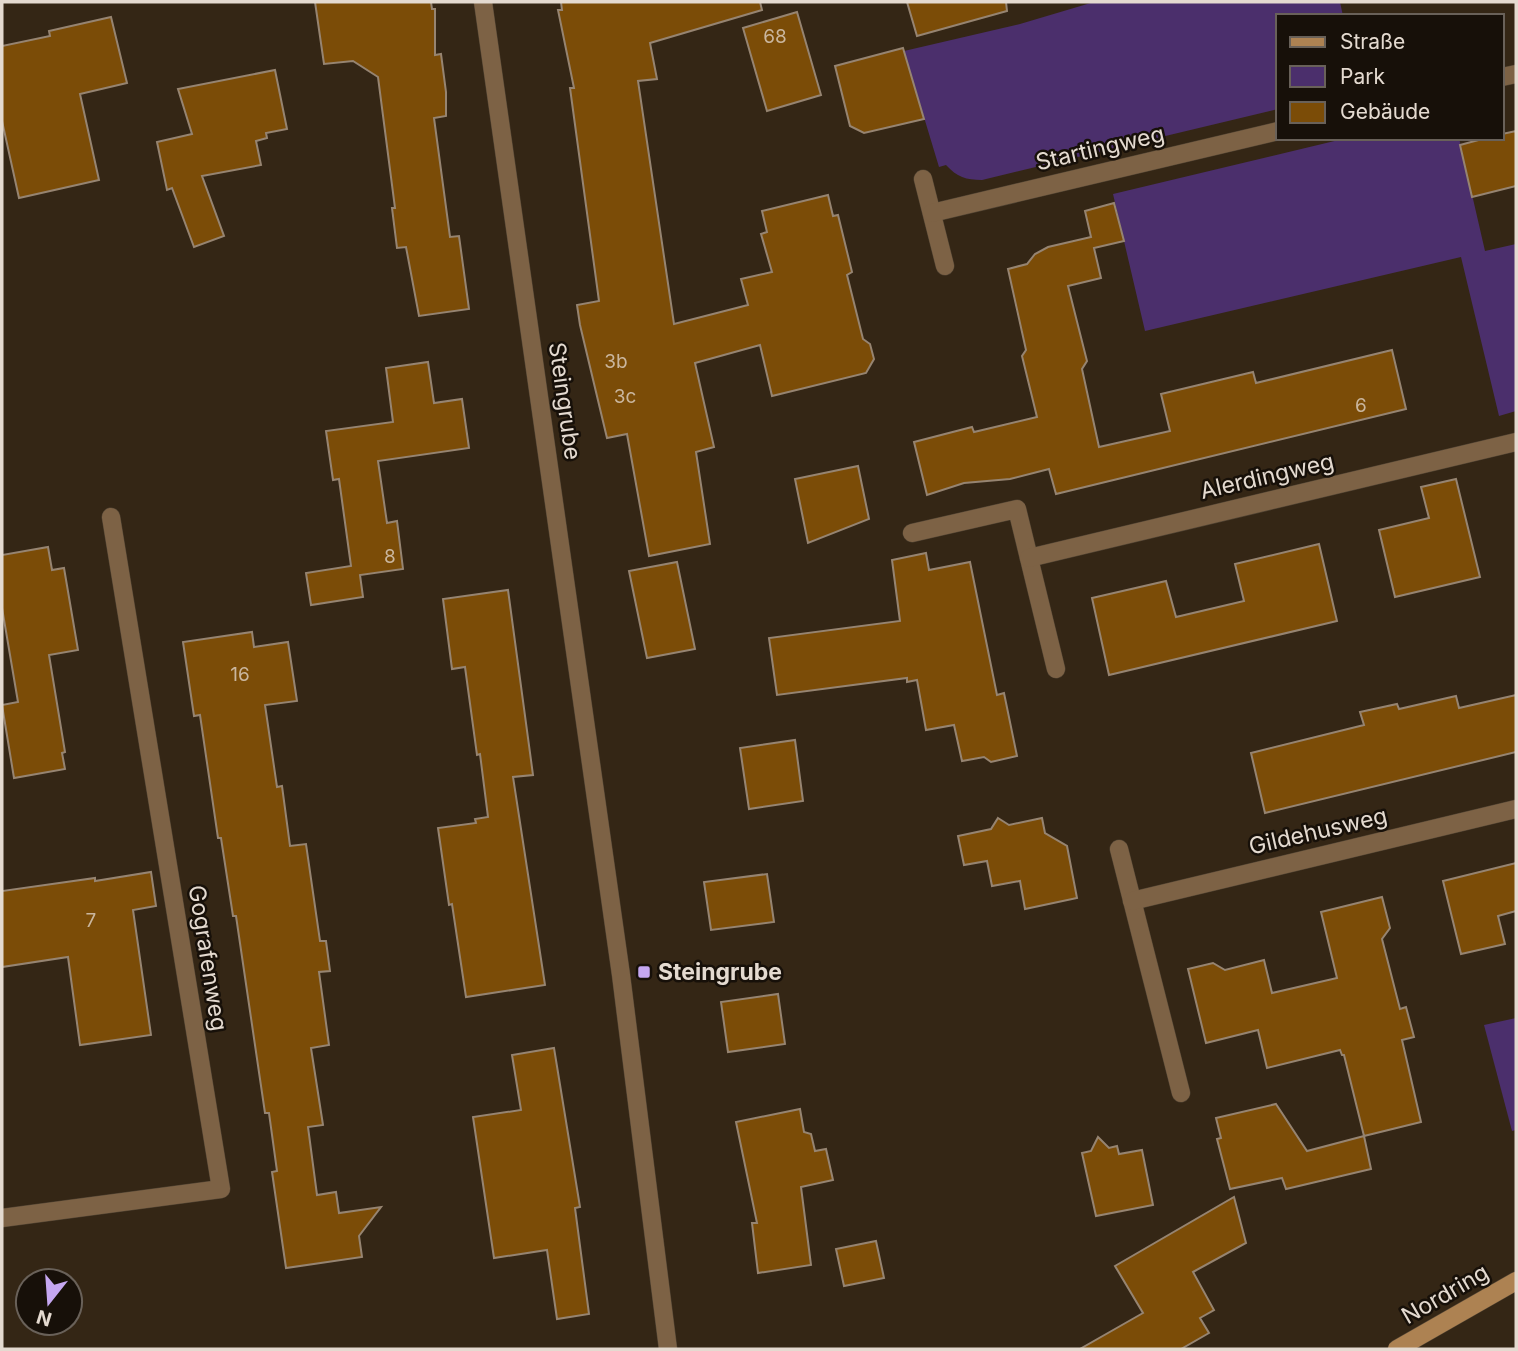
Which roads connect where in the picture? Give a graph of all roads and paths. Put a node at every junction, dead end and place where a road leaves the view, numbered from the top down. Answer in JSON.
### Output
{"nodes":[{"id":1,"x":483,"y":2,"type":"edge"},
{"id":2,"x":1276,"y":131,"type":"edge"},
{"id":3,"x":923,"y":179,"type":"dead end"},
{"id":4,"x":932,"y":213,"type":"junction"},
{"id":5,"x":945,"y":266,"type":"dead end"},
{"id":6,"x":1516,"y":442,"type":"edge"},
{"id":7,"x":111,"y":517,"type":"dead end"},
{"id":8,"x":912,"y":533,"type":"dead end"},
{"id":9,"x":1029,"y":558,"type":"junction"},
{"id":10,"x":1056,"y":669,"type":"dead end"},
{"id":11,"x":1516,"y":809,"type":"edge"},
{"id":12,"x":1119,"y":849,"type":"dead end"},
{"id":13,"x":1132,"y":901,"type":"junction"},
{"id":14,"x":1181,"y":1093,"type":"dead end"},
{"id":15,"x":2,"y":1218,"type":"edge"},
{"id":16,"x":1516,"y":1281,"type":"edge"},
{"id":17,"x":668,"y":1349,"type":"edge"},
{"id":18,"x":1397,"y":1349,"type":"edge"}],
"edges":[{"from":1,"to":17,"type":"street","name":"Steingrube"},
{"from":2,"to":4,"type":"street","name":"Startingweg"},
{"from":3,"to":4,"type":"street"},
{"from":4,"to":5,"type":"street"},
{"from":6,"to":9,"type":"street","name":"Alerdingweg"},
{"from":7,"to":15,"type":"street","name":"Gografenweg"},
{"from":8,"to":9,"type":"street"},
{"from":9,"to":10,"type":"street"},
{"from":11,"to":13,"type":"street","name":"Gildehusweg"},
{"from":12,"to":13,"type":"street"},
{"from":13,"to":14,"type":"street"},
{"from":16,"to":18,"type":"main road","name":"Nordring"}]}
